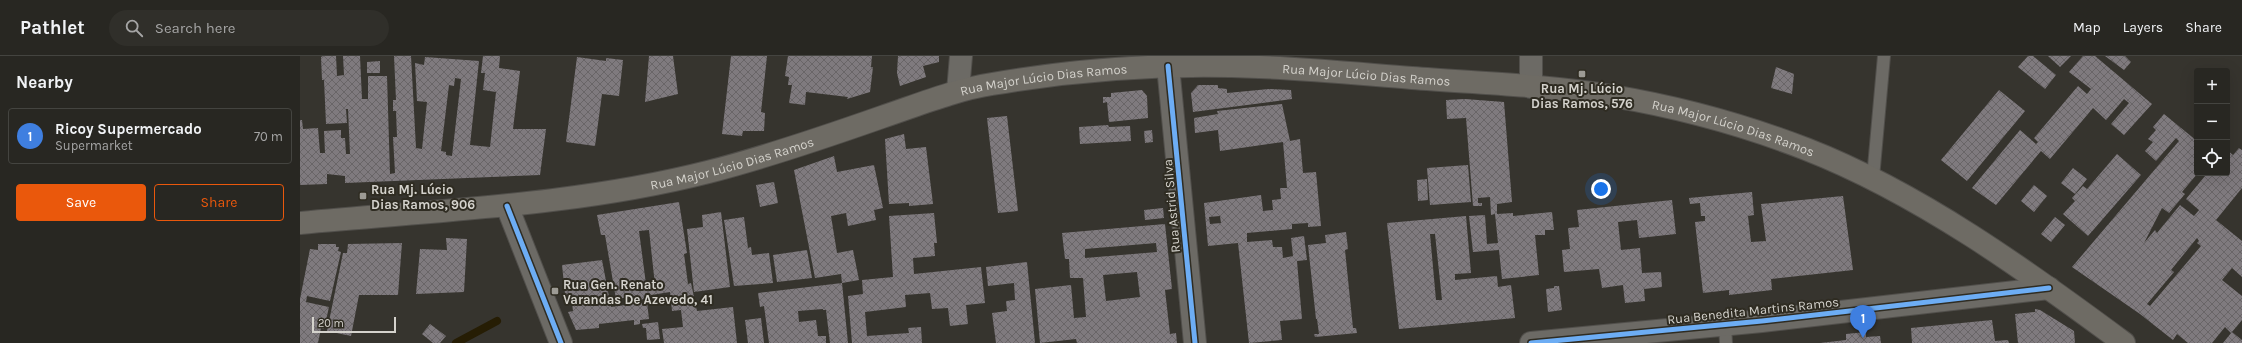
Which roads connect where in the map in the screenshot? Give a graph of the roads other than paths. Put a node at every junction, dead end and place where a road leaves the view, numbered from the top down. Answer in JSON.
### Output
{"nodes":[{"id":1,"x":961,"y":56,"type":"edge"},
{"id":2,"x":1531,"y":56,"type":"edge"},
{"id":3,"x":1884,"y":56,"type":"edge"},
{"id":4,"x":1110,"y":63,"type":"edge"},
{"id":5,"x":1168,"y":66,"type":"junction"},
{"id":6,"x":1531,"y":87,"type":"junction"},
{"id":7,"x":958,"y":91,"type":"junction"},
{"id":8,"x":1873,"y":178,"type":"junction"},
{"id":9,"x":507,"y":206,"type":"junction"},
{"id":10,"x":300,"y":223,"type":"edge"},
{"id":11,"x":2050,"y":288,"type":"junction"},
{"id":12,"x":1726,"y":334,"type":"edge"},
{"id":13,"x":561,"y":343,"type":"edge"},
{"id":14,"x":1195,"y":343,"type":"edge"},
{"id":15,"x":1531,"y":343,"type":"edge"},
{"id":16,"x":2124,"y":343,"type":"edge"}],
"edges":[{"from":1,"to":7,"type":"street"},
{"from":2,"to":6,"type":"street"},
{"from":3,"to":8,"type":"lane"},
{"from":4,"to":5,"type":"main road","name":"Rua Major Lúcio Dias Ramos"},
{"from":4,"to":7,"type":"main road","name":"Rua Major Lúcio Dias Ramos"},
{"from":5,"to":6,"type":"main road","name":"Rua Major Lúcio Dias Ramos"},
{"from":5,"to":14,"type":"street","name":"Rua Astrid Silva"},
{"from":6,"to":8,"type":"main road","name":"Rua Major Lúcio Dias Ramos"},
{"from":7,"to":9,"type":"main road","name":"Rua Major Lúcio Dias Ramos"},
{"from":8,"to":11,"type":"main road","name":"Rua Major Lúcio Dias Ramos"},
{"from":9,"to":10,"type":"main road","name":"Rua Major Lúcio Dias Ramos"},
{"from":9,"to":13,"type":"street"},
{"from":11,"to":12,"type":"street","name":"Rua Benedita Martins Ramos"},
{"from":11,"to":16,"type":"main road","name":"Rua Major Lúcio Dias Ramos"},
{"from":12,"to":15,"type":"street","name":"Rua Benedita Martins Ramos"}]}
